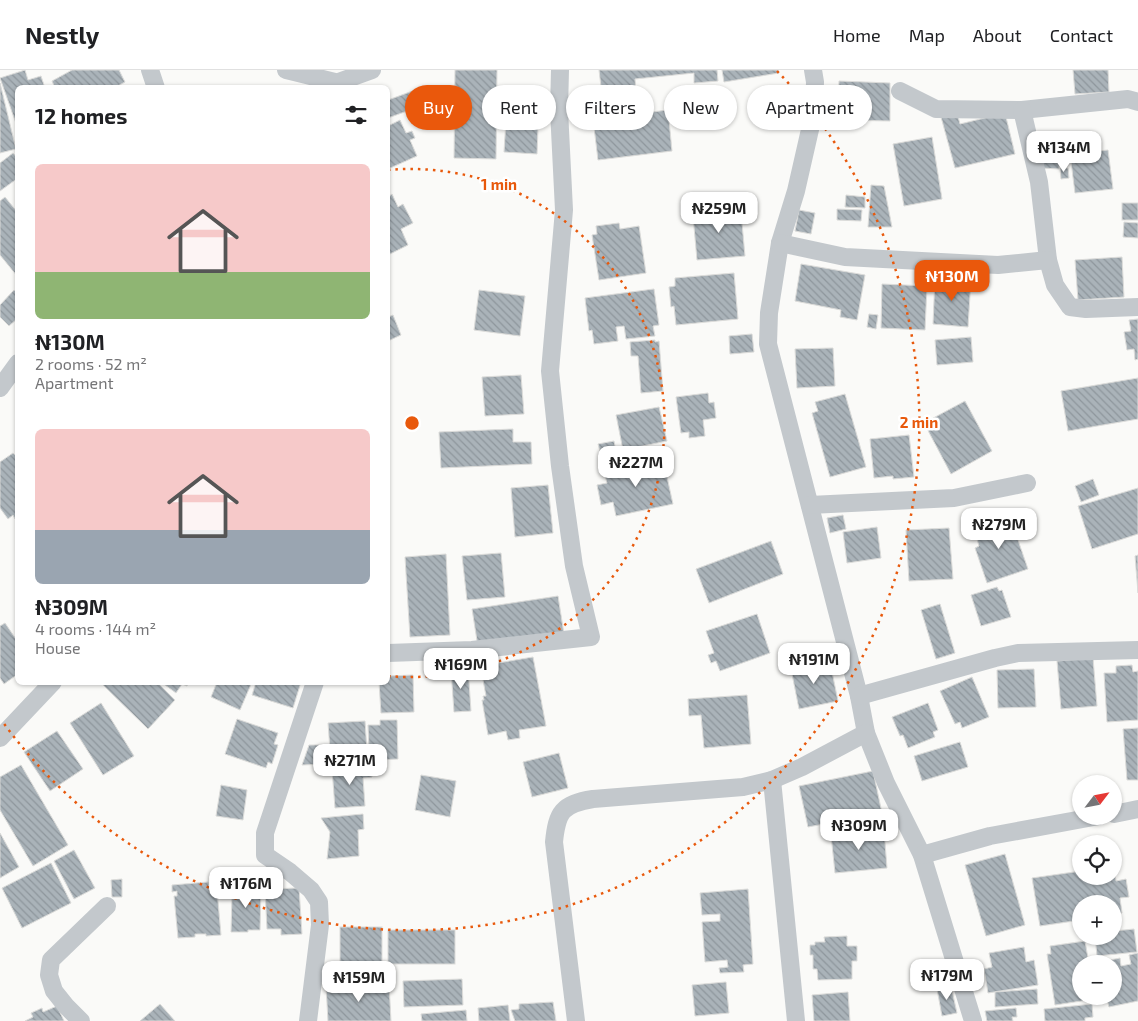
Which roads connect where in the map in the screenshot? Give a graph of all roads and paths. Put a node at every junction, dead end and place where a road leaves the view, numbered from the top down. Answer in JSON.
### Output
{"nodes":[{"id":1,"x":150,"y":70,"type":"edge"},
{"id":2,"x":286,"y":70,"type":"edge"},
{"id":3,"x":372,"y":70,"type":"edge"},
{"id":4,"x":560,"y":70,"type":"edge"},
{"id":5,"x":813,"y":70,"type":"edge"},
{"id":6,"x":155,"y":85,"type":"edge"},
{"id":7,"x":329,"y":85,"type":"edge"},
{"id":8,"x":900,"y":91,"type":"dead end"},
{"id":9,"x":1138,"y":102,"type":"edge"},
{"id":10,"x":1022,"y":110,"type":"junction"},
{"id":11,"x":780,"y":243,"type":"junction"},
{"id":12,"x":1048,"y":260,"type":"junction"},
{"id":13,"x":1138,"y":307,"type":"edge"},
{"id":14,"x":15,"y":368,"type":"edge"},
{"id":15,"x":0,"y":388,"type":"edge"},
{"id":16,"x":1027,"y":483,"type":"dead end"},
{"id":17,"x":810,"y":506,"type":"junction"},
{"id":18,"x":1138,"y":650,"type":"edge"},
{"id":19,"x":390,"y":653,"type":"edge"},
{"id":20,"x":50,"y":685,"type":"edge"},
{"id":21,"x":314,"y":685,"type":"edge"},
{"id":22,"x":859,"y":696,"type":"junction"},
{"id":23,"x":866,"y":732,"type":"junction"},
{"id":24,"x":0,"y":738,"type":"edge"},
{"id":25,"x":772,"y":780,"type":"junction"},
{"id":26,"x":1138,"y":809,"type":"edge"},
{"id":27,"x":1122,"y":812,"type":"edge"},
{"id":28,"x":1072,"y":821,"type":"edge"},
{"id":29,"x":922,"y":855,"type":"junction"},
{"id":30,"x":107,"y":906,"type":"dead end"},
{"id":31,"x":81,"y":1021,"type":"edge"},
{"id":32,"x":308,"y":1021,"type":"edge"},
{"id":33,"x":576,"y":1021,"type":"edge"},
{"id":34,"x":796,"y":1021,"type":"edge"},
{"id":35,"x":973,"y":1021,"type":"edge"}],
"edges":[{"from":1,"to":6,"type":"street"},
{"from":2,"to":7,"type":"street"},
{"from":3,"to":7,"type":"street"},
{"from":4,"to":19,"type":"street"},
{"from":5,"to":11,"type":"street"},
{"from":8,"to":10,"type":"street"},
{"from":9,"to":10,"type":"street"},
{"from":10,"to":12,"type":"street"},
{"from":11,"to":12,"type":"street"},
{"from":11,"to":17,"type":"street"},
{"from":12,"to":13,"type":"street"},
{"from":14,"to":15,"type":"street"},
{"from":16,"to":17,"type":"street"},
{"from":17,"to":22,"type":"street"},
{"from":18,"to":22,"type":"street"},
{"from":20,"to":24,"type":"street"},
{"from":21,"to":32,"type":"street"},
{"from":22,"to":23,"type":"street"},
{"from":23,"to":25,"type":"street"},
{"from":23,"to":29,"type":"street"},
{"from":25,"to":33,"type":"street"},
{"from":25,"to":34,"type":"street"},
{"from":26,"to":27,"type":"street"},
{"from":28,"to":29,"type":"street"},
{"from":29,"to":35,"type":"street"},
{"from":30,"to":31,"type":"street"}]}
